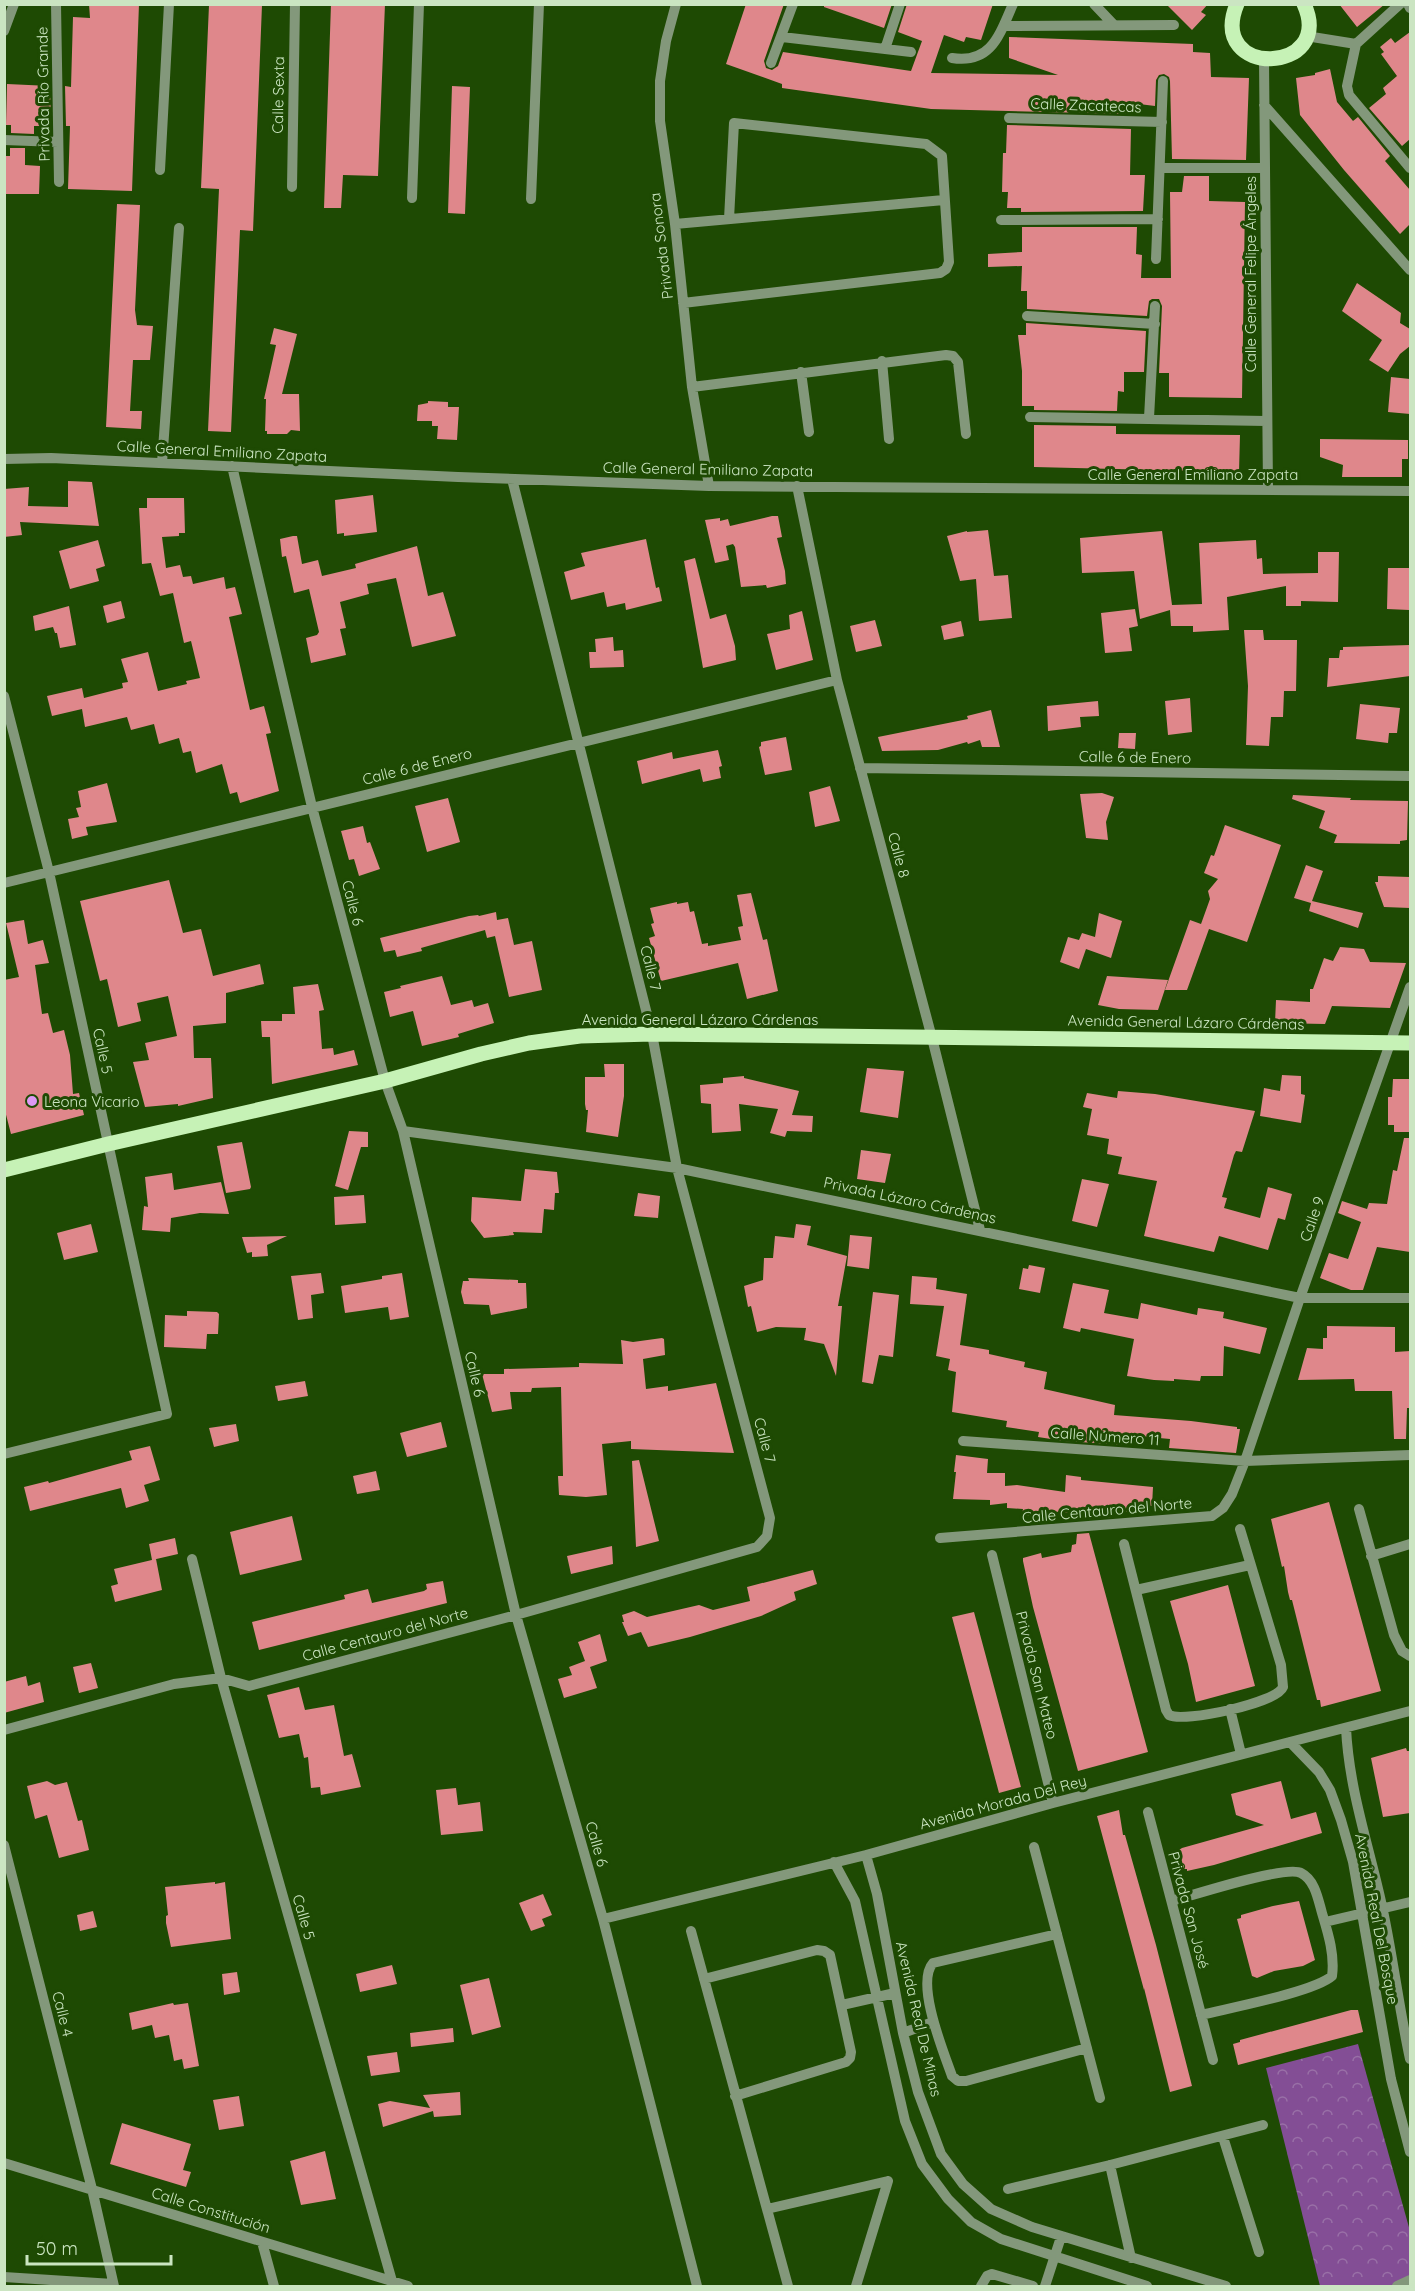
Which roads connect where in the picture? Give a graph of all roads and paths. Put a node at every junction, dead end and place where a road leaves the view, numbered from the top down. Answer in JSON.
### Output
{"nodes":[{"id":1,"x":14,"y":4,"type":"edge"},
{"id":2,"x":56,"y":4,"type":"edge"},
{"id":3,"x":169,"y":4,"type":"edge"},
{"id":4,"x":295,"y":4,"type":"edge"},
{"id":5,"x":419,"y":4,"type":"edge"},
{"id":6,"x":539,"y":4,"type":"edge"},
{"id":7,"x":676,"y":4,"type":"edge"},
{"id":8,"x":793,"y":4,"type":"edge"},
{"id":9,"x":900,"y":4,"type":"edge"},
{"id":10,"x":1013,"y":4,"type":"edge"},
{"id":11,"x":1094,"y":4,"type":"edge"},
{"id":12,"x":1237,"y":4,"type":"edge"},
{"id":13,"x":1304,"y":4,"type":"edge"},
{"id":14,"x":1400,"y":4,"type":"edge"},
{"id":15,"x":1113,"y":24,"type":"junction"},
{"id":16,"x":1174,"y":25,"type":"dead end"},
{"id":17,"x":1004,"y":26,"type":"junction"},
{"id":18,"x":4,"y":31,"type":"edge"},
{"id":19,"x":1306,"y":36,"type":"junction"},
{"id":20,"x":782,"y":37,"type":"junction"},
{"id":21,"x":1356,"y":44,"type":"junction"},
{"id":22,"x":885,"y":49,"type":"junction"},
{"id":23,"x":911,"y":52,"type":"dead end"},
{"id":24,"x":952,"y":58,"type":"dead end"},
{"id":25,"x":1264,"y":60,"type":"junction"},
{"id":26,"x":771,"y":63,"type":"dead end"},
{"id":27,"x":1163,"y":81,"type":"dead end"},
{"id":28,"x":1264,"y":105,"type":"junction"},
{"id":29,"x":1009,"y":118,"type":"dead end"},
{"id":30,"x":1162,"y":122,"type":"junction"},
{"id":31,"x":4,"y":140,"type":"edge"},
{"id":32,"x":58,"y":142,"type":"junction"},
{"id":33,"x":1160,"y":168,"type":"junction"},
{"id":34,"x":1265,"y":168,"type":"junction"},
{"id":35,"x":1410,"y":168,"type":"edge"},
{"id":36,"x":160,"y":170,"type":"dead end"},
{"id":37,"x":59,"y":183,"type":"dead end"},
{"id":38,"x":292,"y":187,"type":"dead end"},
{"id":39,"x":412,"y":198,"type":"dead end"},
{"id":40,"x":531,"y":199,"type":"dead end"},
{"id":41,"x":944,"y":200,"type":"junction"},
{"id":42,"x":729,"y":219,"type":"junction"},
{"id":43,"x":1158,"y":219,"type":"junction"},
{"id":44,"x":1001,"y":220,"type":"dead end"},
{"id":45,"x":675,"y":224,"type":"junction"},
{"id":46,"x":179,"y":228,"type":"dead end"},
{"id":47,"x":1156,"y":259,"type":"dead end"},
{"id":48,"x":1410,"y":270,"type":"edge"},
{"id":49,"x":683,"y":303,"type":"junction"},
{"id":50,"x":1155,"y":306,"type":"dead end"},
{"id":51,"x":1027,"y":316,"type":"dead end"},
{"id":52,"x":1155,"y":324,"type":"junction"},
{"id":53,"x":882,"y":361,"type":"junction"},
{"id":54,"x":801,"y":372,"type":"junction"},
{"id":55,"x":692,"y":387,"type":"junction"},
{"id":56,"x":1030,"y":417,"type":"dead end"},
{"id":57,"x":1149,"y":418,"type":"junction"},
{"id":58,"x":1266,"y":421,"type":"junction"},
{"id":59,"x":810,"y":432,"type":"dead end"},
{"id":60,"x":966,"y":435,"type":"dead end"},
{"id":61,"x":889,"y":439,"type":"dead end"},
{"id":62,"x":4,"y":459,"type":"edge"},
{"id":63,"x":162,"y":463,"type":"junction"},
{"id":64,"x":232,"y":466,"type":"junction"},
{"id":65,"x":512,"y":479,"type":"junction"},
{"id":66,"x":709,"y":486,"type":"junction"},
{"id":67,"x":797,"y":486,"type":"junction"},
{"id":68,"x":1268,"y":489,"type":"junction"},
{"id":69,"x":1410,"y":491,"type":"edge"},
{"id":70,"x":837,"y":680,"type":"junction"},
{"id":71,"x":4,"y":696,"type":"edge"},
{"id":72,"x":579,"y":742,"type":"junction"},
{"id":73,"x":860,"y":768,"type":"junction"},
{"id":74,"x":1410,"y":776,"type":"edge"},
{"id":75,"x":312,"y":807,"type":"junction"},
{"id":76,"x":49,"y":872,"type":"junction"},
{"id":77,"x":4,"y":884,"type":"edge"},
{"id":78,"x":1410,"y":987,"type":"edge"},
{"id":79,"x":652,"y":1034,"type":"junction"},
{"id":80,"x":932,"y":1038,"type":"junction"},
{"id":81,"x":1389,"y":1042,"type":"junction"},
{"id":82,"x":1410,"y":1043,"type":"edge"},
{"id":83,"x":385,"y":1081,"type":"junction"},
{"id":84,"x":403,"y":1131,"type":"junction"},
{"id":85,"x":108,"y":1143,"type":"junction"},
{"id":86,"x":677,"y":1168,"type":"junction"},
{"id":87,"x":4,"y":1170,"type":"edge"},
{"id":88,"x":980,"y":1230,"type":"junction"},
{"id":89,"x":1300,"y":1298,"type":"junction"},
{"id":90,"x":1410,"y":1298,"type":"edge"},
{"id":91,"x":963,"y":1441,"type":"dead end"},
{"id":92,"x":4,"y":1454,"type":"edge"},
{"id":93,"x":1410,"y":1455,"type":"edge"},
{"id":94,"x":1245,"y":1461,"type":"junction"},
{"id":95,"x":1359,"y":1509,"type":"dead end"},
{"id":96,"x":1240,"y":1529,"type":"dead end"},
{"id":97,"x":767,"y":1536,"type":"joint"},
{"id":98,"x":940,"y":1538,"type":"dead end"},
{"id":99,"x":1124,"y":1544,"type":"dead end"},
{"id":100,"x":1410,"y":1544,"type":"edge"},
{"id":101,"x":992,"y":1555,"type":"dead end"},
{"id":102,"x":1371,"y":1556,"type":"junction"},
{"id":103,"x":192,"y":1559,"type":"dead end"},
{"id":104,"x":1250,"y":1565,"type":"junction"},
{"id":105,"x":1136,"y":1590,"type":"junction"},
{"id":106,"x":516,"y":1615,"type":"junction"},
{"id":107,"x":1408,"y":1655,"type":"edge"},
{"id":108,"x":221,"y":1678,"type":"junction"},
{"id":109,"x":1230,"y":1710,"type":"junction"},
{"id":110,"x":1410,"y":1711,"type":"edge"},
{"id":111,"x":1346,"y":1728,"type":"junction"},
{"id":112,"x":4,"y":1730,"type":"edge"},
{"id":113,"x":1290,"y":1742,"type":"junction"},
{"id":114,"x":1241,"y":1754,"type":"junction"},
{"id":115,"x":1053,"y":1803,"type":"junction"},
{"id":116,"x":1148,"y":1812,"type":"dead end"},
{"id":117,"x":4,"y":1845,"type":"edge"},
{"id":118,"x":1034,"y":1847,"type":"dead end"},
{"id":119,"x":866,"y":1855,"type":"junction"},
{"id":120,"x":834,"y":1862,"type":"junction"},
{"id":121,"x":1172,"y":1901,"type":"junction"},
{"id":122,"x":1410,"y":1902,"type":"edge"},
{"id":123,"x":1382,"y":1907,"type":"junction"},
{"id":124,"x":1362,"y":1913,"type":"junction"},
{"id":125,"x":603,"y":1919,"type":"junction"},
{"id":126,"x":1325,"y":1922,"type":"junction"},
{"id":127,"x":691,"y":1931,"type":"dead end"},
{"id":128,"x":1057,"y":1934,"type":"junction"},
{"id":129,"x":704,"y":1979,"type":"junction"},
{"id":130,"x":895,"y":1993,"type":"junction"},
{"id":131,"x":878,"y":1996,"type":"junction"},
{"id":132,"x":842,"y":2005,"type":"junction"},
{"id":133,"x":1201,"y":2015,"type":"junction"},
{"id":134,"x":933,"y":2022,"type":"junction"},
{"id":135,"x":903,"y":2032,"type":"junction"},
{"id":136,"x":1087,"y":2048,"type":"junction"},
{"id":137,"x":1410,"y":2059,"type":"edge"},
{"id":138,"x":1213,"y":2060,"type":"dead end"},
{"id":139,"x":735,"y":2097,"type":"junction"},
{"id":140,"x":1100,"y":2098,"type":"dead end"},
{"id":141,"x":1263,"y":2125,"type":"dead end"},
{"id":142,"x":1223,"y":2137,"type":"junction"},
{"id":143,"x":1410,"y":2151,"type":"edge"},
{"id":144,"x":942,"y":2154,"type":"junction"},
{"id":145,"x":4,"y":2163,"type":"edge"},
{"id":146,"x":922,"y":2164,"type":"junction"},
{"id":147,"x":1110,"y":2165,"type":"junction"},
{"id":148,"x":92,"y":2189,"type":"junction"},
{"id":149,"x":1008,"y":2189,"type":"dead end"},
{"id":150,"x":767,"y":2209,"type":"junction"},
{"id":151,"x":1061,"y":2237,"type":"junction"},
{"id":152,"x":262,"y":2242,"type":"junction"},
{"id":153,"x":1259,"y":2252,"type":"dead end"},
{"id":154,"x":1054,"y":2258,"type":"junction"},
{"id":155,"x":1131,"y":2258,"type":"junction"},
{"id":156,"x":4,"y":2277,"type":"edge"},
{"id":157,"x":1410,"y":2280,"type":"edge"},
{"id":158,"x":393,"y":2281,"type":"junction"},
{"id":159,"x":114,"y":2285,"type":"edge"},
{"id":160,"x":274,"y":2286,"type":"edge"},
{"id":161,"x":408,"y":2286,"type":"edge"},
{"id":162,"x":697,"y":2286,"type":"edge"},
{"id":163,"x":788,"y":2286,"type":"edge"},
{"id":164,"x":855,"y":2286,"type":"edge"},
{"id":165,"x":981,"y":2286,"type":"edge"},
{"id":166,"x":1034,"y":2286,"type":"edge"},
{"id":167,"x":1045,"y":2286,"type":"edge"},
{"id":168,"x":1147,"y":2286,"type":"edge"},
{"id":169,"x":1226,"y":2286,"type":"edge"},
{"id":170,"x":1397,"y":2286,"type":"edge"}],
"edges":[{"from":1,"to":18,"type":"street"},
{"from":2,"to":32,"type":"street","name":"Privada Río Grande"},
{"from":3,"to":36,"type":"street"},
{"from":4,"to":38,"type":"street","name":"Calle Sexta"},
{"from":5,"to":39,"type":"street"},
{"from":6,"to":40,"type":"street"},
{"from":7,"to":45,"type":"street","name":"Privada Sonora"},
{"from":8,"to":20,"type":"street"},
{"from":9,"to":22,"type":"street"},
{"from":10,"to":17,"type":"street"},
{"from":11,"to":15,"type":"street"},
{"from":12,"to":25,"type":"main road"},
{"from":13,"to":19,"type":"main road"},
{"from":14,"to":21,"type":"street"},
{"from":15,"to":16,"type":"street"},
{"from":15,"to":17,"type":"street"},
{"from":17,"to":24,"type":"street"},
{"from":19,"to":21,"type":"street"},
{"from":19,"to":25,"type":"main road"},
{"from":20,"to":22,"type":"street"},
{"from":20,"to":26,"type":"street"},
{"from":21,"to":35,"type":"street"},
{"from":22,"to":23,"type":"street"},
{"from":25,"to":28,"type":"street","name":"Calle General Felipe Ángeles"},
{"from":27,"to":30,"type":"street"},
{"from":28,"to":34,"type":"street","name":"Calle General Felipe Ángeles"},
{"from":28,"to":48,"type":"street"},
{"from":29,"to":30,"type":"street","name":"Calle Zacatecas"},
{"from":30,"to":33,"type":"street"},
{"from":31,"to":32,"type":"street"},
{"from":32,"to":37,"type":"street","name":"Privada Río Grande"},
{"from":33,"to":34,"type":"street"},
{"from":33,"to":43,"type":"street"},
{"from":34,"to":58,"type":"street","name":"Calle General Felipe Ángeles"},
{"from":41,"to":42,"type":"street"},
{"from":41,"to":42,"type":"street"},
{"from":41,"to":49,"type":"street"},
{"from":42,"to":45,"type":"street"},
{"from":43,"to":44,"type":"street"},
{"from":43,"to":47,"type":"street"},
{"from":45,"to":49,"type":"street","name":"Privada Sonora"},
{"from":46,"to":63,"type":"street"},
{"from":49,"to":55,"type":"street","name":"Privada Sonora"},
{"from":50,"to":52,"type":"street"},
{"from":51,"to":52,"type":"street"},
{"from":52,"to":57,"type":"street"},
{"from":53,"to":54,"type":"street"},
{"from":53,"to":60,"type":"street"},
{"from":53,"to":61,"type":"street"},
{"from":54,"to":55,"type":"street"},
{"from":54,"to":59,"type":"street"},
{"from":55,"to":66,"type":"street","name":"Privada Sonora"},
{"from":56,"to":57,"type":"street"},
{"from":57,"to":58,"type":"street"},
{"from":58,"to":68,"type":"street","name":"Calle General Felipe Ángeles"},
{"from":62,"to":63,"type":"street","name":"Calle General Emiliano Zapata"},
{"from":63,"to":64,"type":"street","name":"Calle General Emiliano Zapata"},
{"from":64,"to":65,"type":"street","name":"Calle General Emiliano Zapata"},
{"from":64,"to":75,"type":"street","name":"Calle 6"},
{"from":65,"to":66,"type":"street","name":"Calle General Emiliano Zapata"},
{"from":65,"to":72,"type":"street","name":"Calle 7"},
{"from":66,"to":67,"type":"street","name":"Calle General Emiliano Zapata"},
{"from":67,"to":68,"type":"street","name":"Calle General Emiliano Zapata"},
{"from":67,"to":70,"type":"street","name":"Calle 8"},
{"from":68,"to":69,"type":"street","name":"Calle General Emiliano Zapata"},
{"from":70,"to":72,"type":"street","name":"Calle 6 de Enero"},
{"from":70,"to":73,"type":"street","name":"Calle 8"},
{"from":71,"to":76,"type":"street","name":"Calle 5"},
{"from":72,"to":75,"type":"street","name":"Calle 6 de Enero"},
{"from":72,"to":79,"type":"street","name":"Calle 7"},
{"from":73,"to":74,"type":"street","name":"Calle 6 de Enero"},
{"from":73,"to":80,"type":"street","name":"Calle 8"},
{"from":75,"to":76,"type":"street","name":"Calle 6 de Enero"},
{"from":75,"to":83,"type":"street","name":"Calle 6"},
{"from":76,"to":77,"type":"street","name":"Calle 6 de Enero"},
{"from":76,"to":85,"type":"street","name":"Calle 5"},
{"from":78,"to":81,"type":"street","name":"Calle 9"},
{"from":79,"to":80,"type":"main road","name":"Avenida General Lázaro Cárdenas"},
{"from":79,"to":83,"type":"main road","name":"Avenida General Lázaro Cárdenas"},
{"from":79,"to":86,"type":"street","name":"Calle 7"},
{"from":80,"to":81,"type":"main road","name":"Avenida General Lázaro Cárdenas"},
{"from":80,"to":88,"type":"street","name":"Calle 8"},
{"from":81,"to":82,"type":"main road","name":"Avenida General Lázaro Cárdenas"},
{"from":81,"to":89,"type":"street","name":"Calle 9"},
{"from":83,"to":84,"type":"street","name":"Calle 6"},
{"from":83,"to":85,"type":"main road","name":"Avenida General Lázaro Cárdenas"},
{"from":84,"to":86,"type":"street","name":"Privada Lázaro Cárdenas"},
{"from":84,"to":106,"type":"street","name":"Calle 6"},
{"from":85,"to":87,"type":"main road","name":"Avenida General Lázaro Cárdenas"},
{"from":85,"to":92,"type":"street","name":"Calle 5"},
{"from":86,"to":88,"type":"street","name":"Privada Lázaro Cárdenas"},
{"from":86,"to":97,"type":"street","name":"Calle 7"},
{"from":88,"to":89,"type":"street","name":"Privada Lázaro Cárdenas"},
{"from":89,"to":90,"type":"street","name":"Privada Lázaro Cárdenas"},
{"from":89,"to":94,"type":"street","name":"Calle 9"},
{"from":91,"to":94,"type":"street","name":"Calle Número 11"},
{"from":93,"to":94,"type":"street","name":"Calle Número 11"},
{"from":94,"to":98,"type":"street","name":"Calle Centauro del Norte"},
{"from":95,"to":102,"type":"street"},
{"from":96,"to":104,"type":"street"},
{"from":97,"to":106,"type":"street","name":"Calle Centauro del Norte"},
{"from":99,"to":105,"type":"street"},
{"from":100,"to":102,"type":"street"},
{"from":101,"to":115,"type":"street","name":"Privada San Mateo"},
{"from":102,"to":107,"type":"street"},
{"from":103,"to":108,"type":"street","name":"Calle 5"},
{"from":104,"to":105,"type":"street"},
{"from":104,"to":109,"type":"street"},
{"from":105,"to":109,"type":"street"},
{"from":106,"to":108,"type":"street","name":"Calle Centauro del Norte"},
{"from":106,"to":125,"type":"street","name":"Calle 6"},
{"from":108,"to":112,"type":"street","name":"Calle Centauro del Norte"},
{"from":108,"to":158,"type":"street","name":"Calle 5"},
{"from":109,"to":114,"type":"street"},
{"from":110,"to":111,"type":"street","name":"Avenida Morada Del Rey"},
{"from":111,"to":113,"type":"street","name":"Avenida Morada Del Rey"},
{"from":111,"to":123,"type":"street","name":"Avenida Real Del Bosque"},
{"from":113,"to":114,"type":"street","name":"Avenida Morada Del Rey"},
{"from":113,"to":124,"type":"street","name":"Avenida Real Del Bosque"},
{"from":114,"to":115,"type":"street","name":"Avenida Morada Del Rey"},
{"from":115,"to":119,"type":"street","name":"Avenida Morada Del Rey"},
{"from":116,"to":121,"type":"street","name":"Privada San José"},
{"from":117,"to":148,"type":"street","name":"Calle 4"},
{"from":118,"to":128,"type":"street"},
{"from":119,"to":120,"type":"street","name":"Avenida Morada Del Rey"},
{"from":119,"to":130,"type":"street","name":"Avenida Real De Minas"},
{"from":120,"to":125,"type":"street","name":"Avenida Morada Del Rey"},
{"from":120,"to":131,"type":"street"},
{"from":121,"to":126,"type":"street"},
{"from":121,"to":133,"type":"street","name":"Privada San José"},
{"from":122,"to":123,"type":"street"},
{"from":123,"to":124,"type":"street"},
{"from":123,"to":137,"type":"street","name":"Avenida Real Del Bosque"},
{"from":124,"to":126,"type":"street"},
{"from":124,"to":143,"type":"street","name":"Avenida Real Del Bosque"},
{"from":125,"to":162,"type":"street","name":"Calle 6"},
{"from":126,"to":133,"type":"street"},
{"from":127,"to":129,"type":"street"},
{"from":128,"to":134,"type":"street"},
{"from":128,"to":136,"type":"street"},
{"from":129,"to":132,"type":"street"},
{"from":129,"to":139,"type":"street"},
{"from":130,"to":131,"type":"street"},
{"from":130,"to":135,"type":"street","name":"Avenida Real De Minas"},
{"from":131,"to":132,"type":"street"},
{"from":131,"to":146,"type":"street"},
{"from":132,"to":139,"type":"street"},
{"from":133,"to":138,"type":"street","name":"Privada San José"},
{"from":134,"to":135,"type":"street"},
{"from":134,"to":136,"type":"street"},
{"from":135,"to":144,"type":"street","name":"Avenida Real De Minas"},
{"from":136,"to":140,"type":"street"},
{"from":139,"to":150,"type":"street"},
{"from":141,"to":142,"type":"street"},
{"from":142,"to":147,"type":"street"},
{"from":142,"to":153,"type":"street"},
{"from":144,"to":146,"type":"street"},
{"from":144,"to":151,"type":"street","name":"Avenida Real De Minas"},
{"from":145,"to":148,"type":"street","name":"Calle Constitución"},
{"from":146,"to":154,"type":"street"},
{"from":147,"to":149,"type":"street"},
{"from":147,"to":155,"type":"street"},
{"from":148,"to":152,"type":"street","name":"Calle Constitución"},
{"from":148,"to":159,"type":"street","name":"Calle 4"},
{"from":150,"to":163,"type":"street"},
{"from":150,"to":164,"type":"street"},
{"from":151,"to":154,"type":"street"},
{"from":151,"to":155,"type":"street","name":"Avenida Real De Minas"},
{"from":152,"to":158,"type":"street","name":"Calle Constitución"},
{"from":152,"to":160,"type":"street"},
{"from":154,"to":167,"type":"street"},
{"from":154,"to":168,"type":"street"},
{"from":155,"to":169,"type":"street","name":"Avenida Real De Minas"},
{"from":156,"to":159,"type":"street"},
{"from":157,"to":170,"type":"street"},
{"from":158,"to":161,"type":"street","name":"Calle Constitución"},
{"from":165,"to":166,"type":"street"}]}
